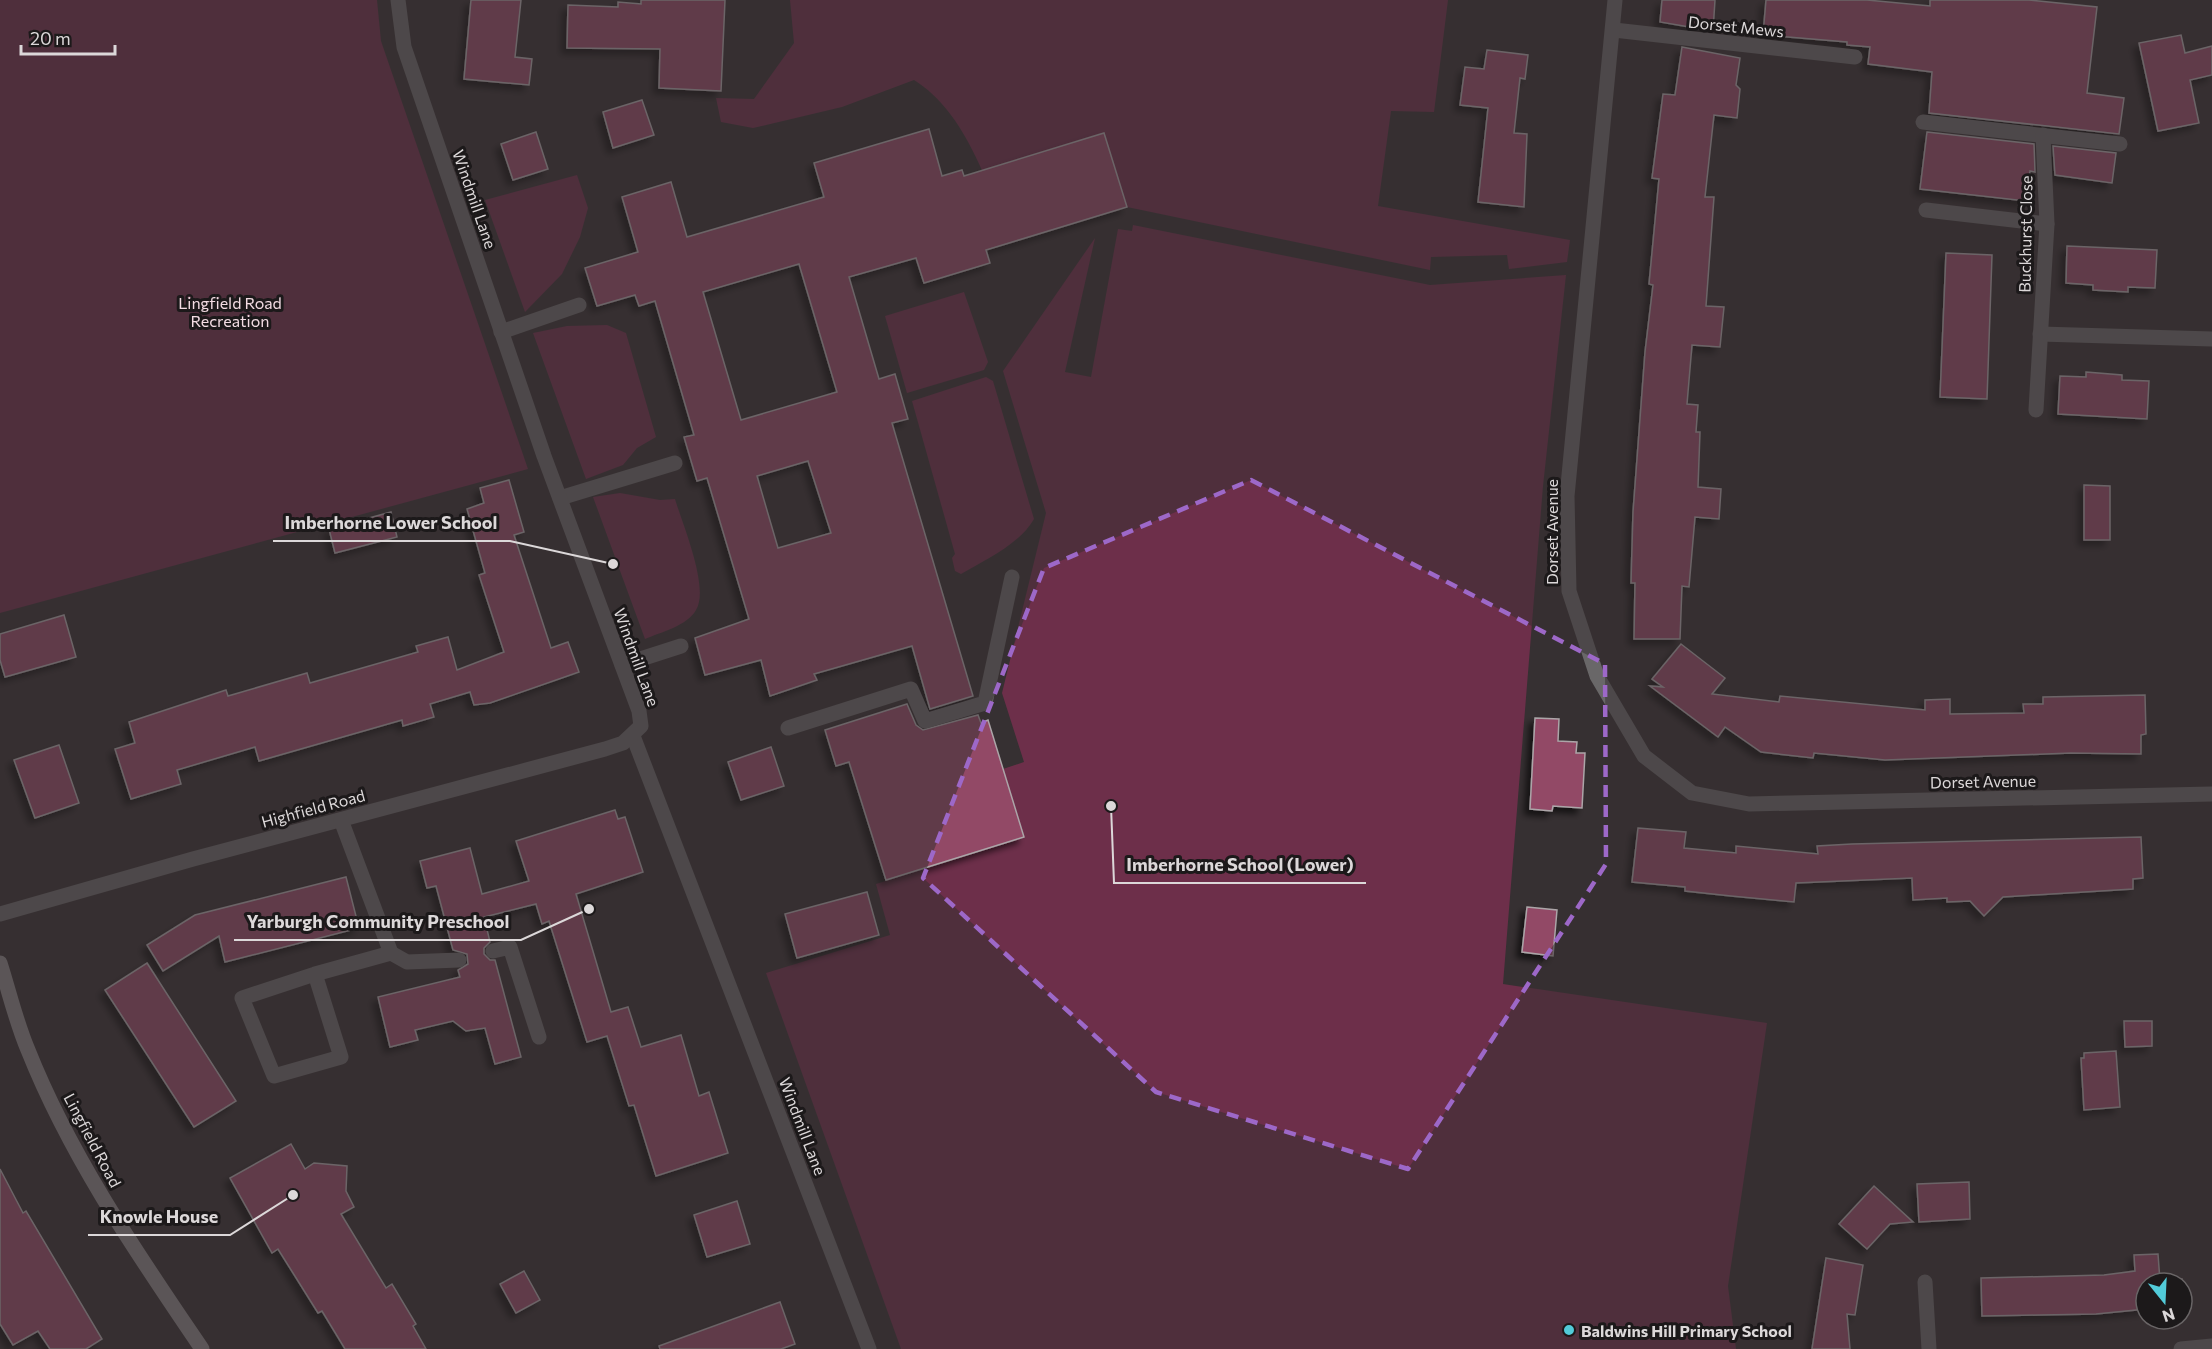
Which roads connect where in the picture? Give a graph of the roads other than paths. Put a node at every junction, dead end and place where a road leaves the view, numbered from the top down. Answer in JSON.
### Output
{"nodes":[{"id":1,"x":398,"y":0,"type":"edge"},
{"id":2,"x":1615,"y":0,"type":"edge"},
{"id":3,"x":1614,"y":30,"type":"junction"},
{"id":4,"x":1855,"y":57,"type":"dead end"},
{"id":5,"x":1923,"y":122,"type":"dead end"},
{"id":6,"x":2043,"y":135,"type":"junction"},
{"id":7,"x":2120,"y":144,"type":"dead end"},
{"id":8,"x":1926,"y":210,"type":"dead end"},
{"id":9,"x":2047,"y":224,"type":"junction"},
{"id":10,"x":579,"y":305,"type":"dead end"},
{"id":11,"x":501,"y":332,"type":"junction"},
{"id":12,"x":2040,"y":334,"type":"junction"},
{"id":13,"x":2212,"y":339,"type":"edge"},
{"id":14,"x":2036,"y":410,"type":"dead end"},
{"id":15,"x":675,"y":463,"type":"dead end"},
{"id":16,"x":560,"y":498,"type":"junction"},
{"id":17,"x":1012,"y":577,"type":"dead end"},
{"id":18,"x":681,"y":646,"type":"dead end"},
{"id":19,"x":622,"y":665,"type":"junction"},
{"id":20,"x":788,"y":728,"type":"dead end"},
{"id":21,"x":633,"y":736,"type":"junction"},
{"id":22,"x":2212,"y":794,"type":"edge"},
{"id":23,"x":341,"y":820,"type":"junction"},
{"id":24,"x":0,"y":914,"type":"edge"},
{"id":25,"x":493,"y":951,"type":"dead end"},
{"id":26,"x":391,"y":953,"type":"junction"},
{"id":27,"x":459,"y":960,"type":"dead end"},
{"id":28,"x":0,"y":963,"type":"edge"},
{"id":29,"x":315,"y":974,"type":"junction"},
{"id":30,"x":539,"y":1037,"type":"dead end"},
{"id":31,"x":1925,"y":1282,"type":"dead end"},
{"id":32,"x":2212,"y":1347,"type":"edge"},
{"id":33,"x":202,"y":1349,"type":"edge"},
{"id":34,"x":869,"y":1349,"type":"edge"},
{"id":35,"x":1929,"y":1349,"type":"edge"},
{"id":36,"x":2181,"y":1349,"type":"edge"}],
"edges":[{"from":1,"to":11,"type":"street","name":"Windmill Lane"},
{"from":2,"to":3,"type":"street","name":"Dorset Avenue"},
{"from":3,"to":4,"type":"street","name":"Dorset Mews"},
{"from":3,"to":22,"type":"street","name":"Dorset Avenue"},
{"from":5,"to":6,"type":"street"},
{"from":6,"to":7,"type":"street"},
{"from":6,"to":9,"type":"street","name":"Buckhurst Close"},
{"from":8,"to":9,"type":"street"},
{"from":9,"to":12,"type":"street","name":"Buckhurst Close"},
{"from":10,"to":11,"type":"street"},
{"from":11,"to":16,"type":"street","name":"Windmill Lane"},
{"from":12,"to":13,"type":"street"},
{"from":12,"to":14,"type":"street","name":"Buckhurst Close"},
{"from":15,"to":16,"type":"street"},
{"from":16,"to":19,"type":"street","name":"Windmill Lane"},
{"from":17,"to":20,"type":"street"},
{"from":18,"to":19,"type":"street"},
{"from":19,"to":21,"type":"street","name":"Windmill Lane"},
{"from":21,"to":23,"type":"street","name":"Highfield Road"},
{"from":21,"to":34,"type":"street","name":"Windmill Lane"},
{"from":23,"to":24,"type":"street","name":"Highfield Road"},
{"from":23,"to":26,"type":"street"},
{"from":25,"to":30,"type":"street"},
{"from":26,"to":27,"type":"street"},
{"from":26,"to":29,"type":"street"},
{"from":28,"to":33,"type":"street","name":"Lingfield Road"},
{"from":29,"to":29,"type":"street"},
{"from":31,"to":35,"type":"street"},
{"from":32,"to":36,"type":"street"}]}
